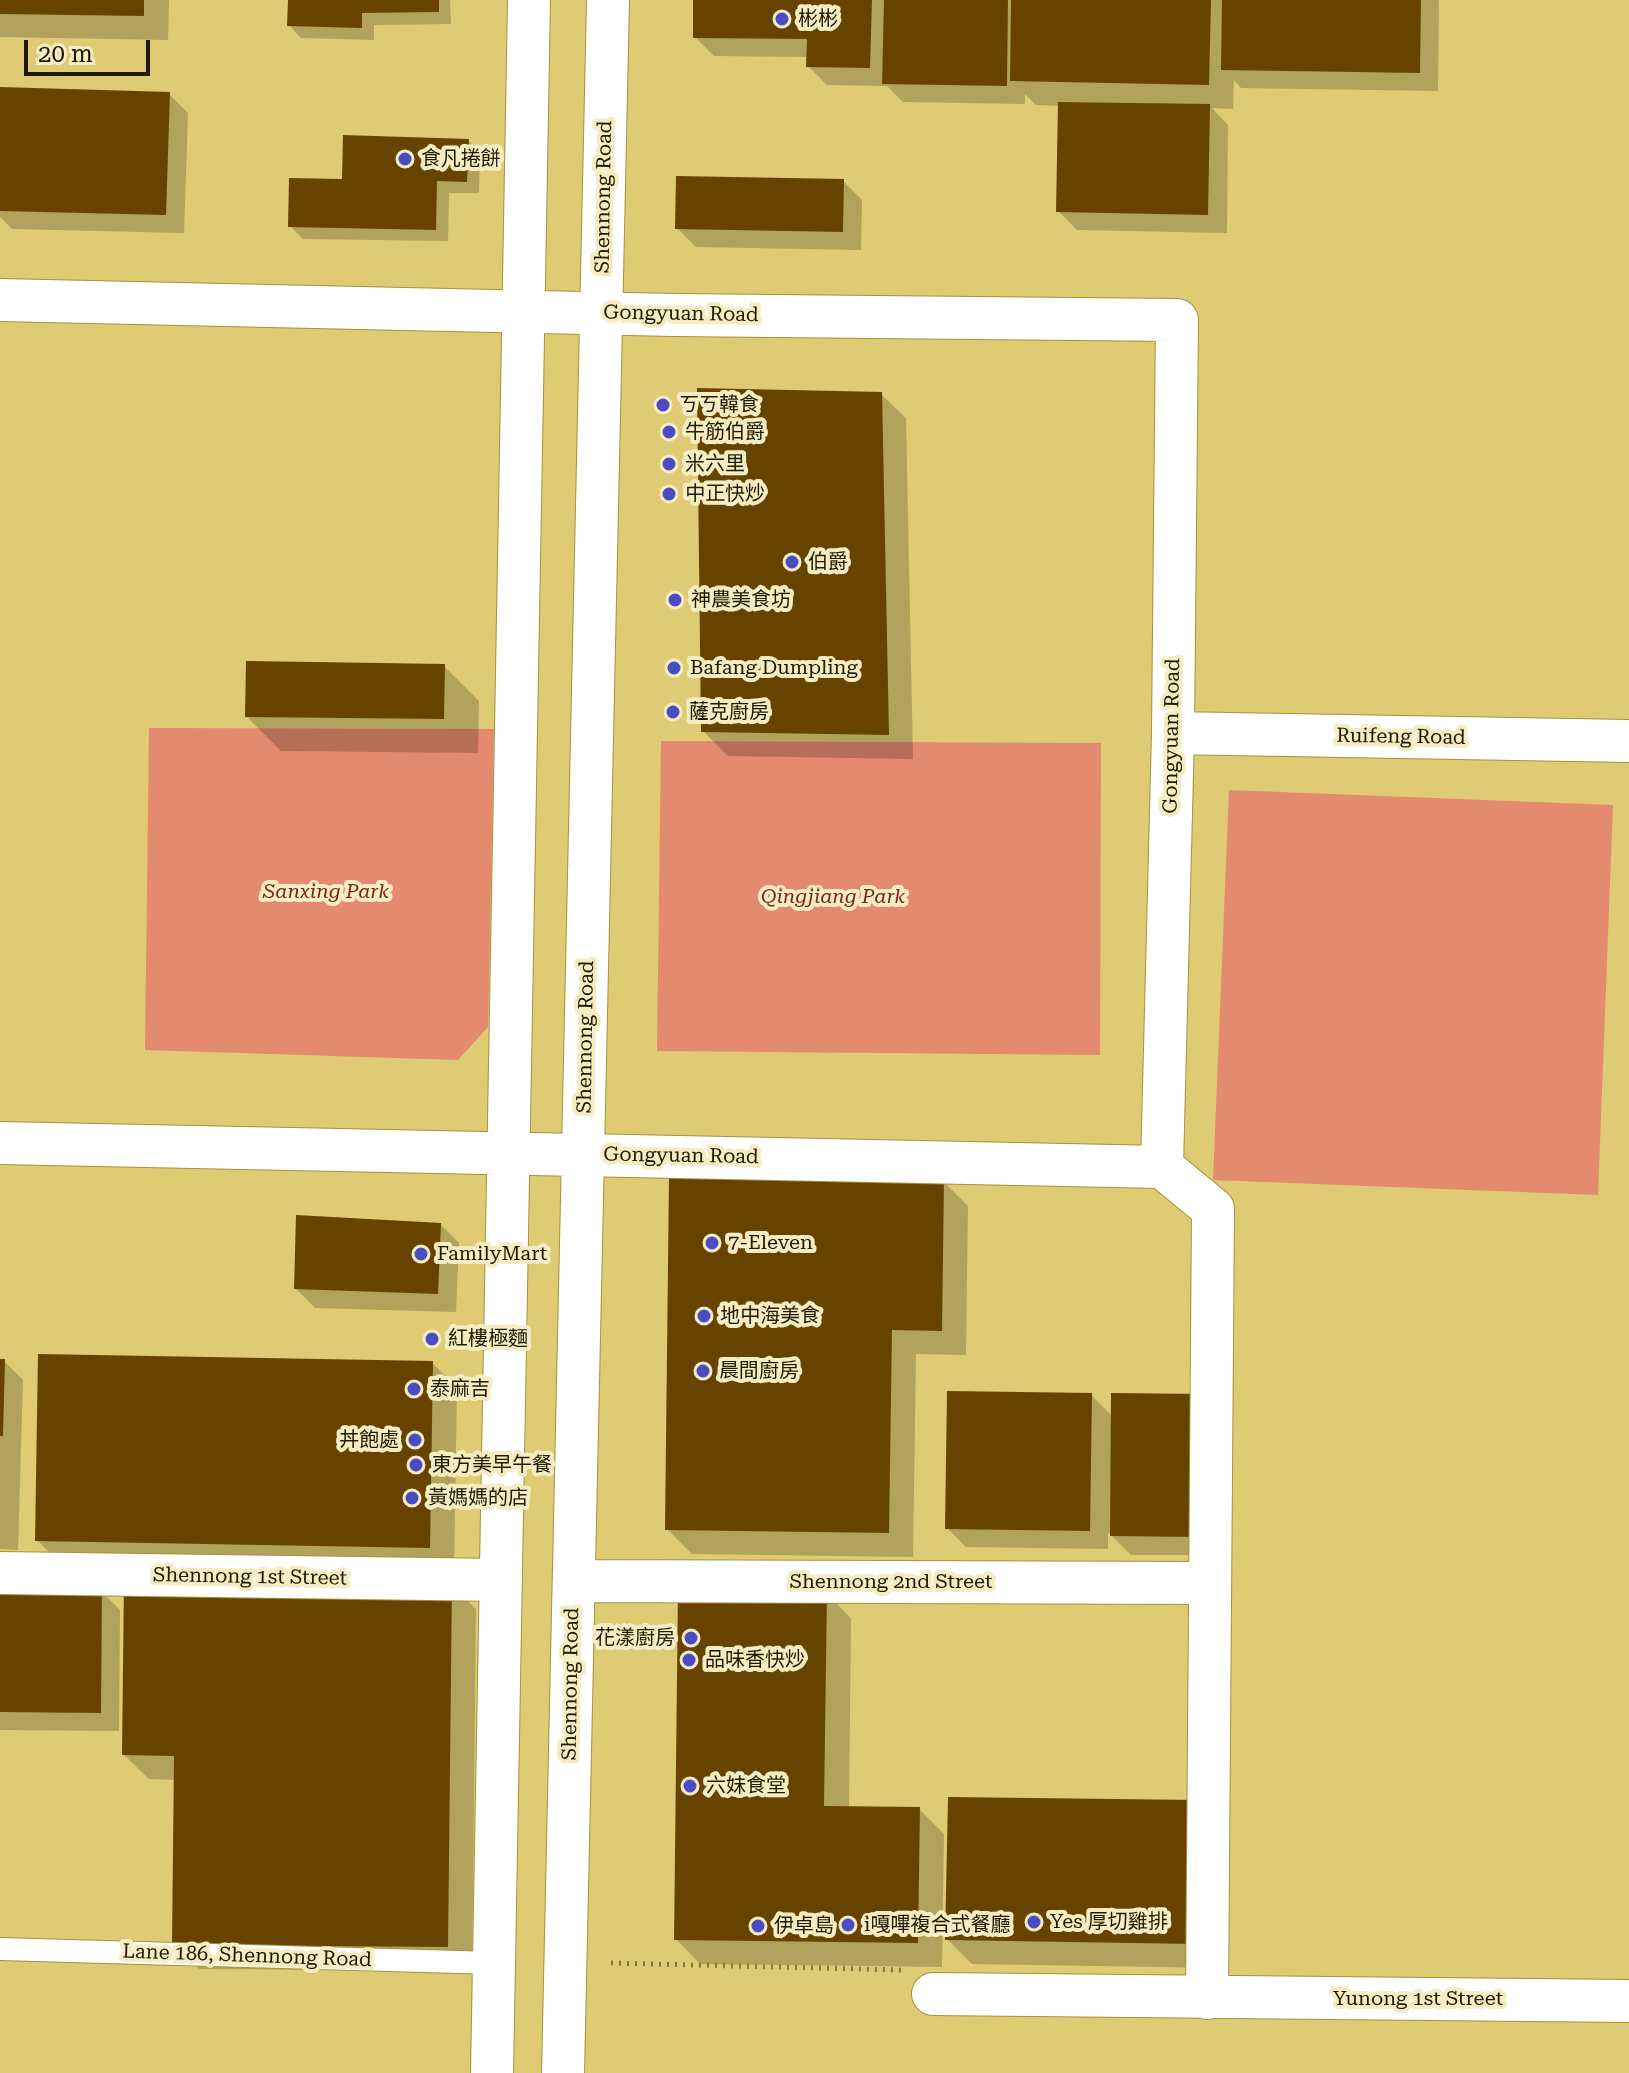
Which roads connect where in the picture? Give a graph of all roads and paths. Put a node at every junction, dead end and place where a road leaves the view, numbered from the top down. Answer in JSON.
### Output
{"nodes":[{"id":1,"x":529,"y":0,"type":"edge"},
{"id":2,"x":608,"y":0,"type":"edge"},
{"id":3,"x":0,"y":300,"type":"edge"},
{"id":4,"x":523,"y":311,"type":"junction"},
{"id":5,"x":601,"y":312,"type":"junction"},
{"id":6,"x":1173,"y":733,"type":"junction"},
{"id":7,"x":1629,"y":741,"type":"edge"},
{"id":8,"x":0,"y":1143,"type":"edge"},
{"id":9,"x":509,"y":1153,"type":"junction"},
{"id":10,"x":584,"y":1154,"type":"junction"},
{"id":11,"x":1162,"y":1167,"type":"junction"},
{"id":12,"x":0,"y":1573,"type":"edge"},
{"id":13,"x":501,"y":1580,"type":"junction"},
{"id":14,"x":574,"y":1581,"type":"junction"},
{"id":15,"x":1209,"y":1583,"type":"junction"},
{"id":16,"x":0,"y":1949,"type":"edge"},
{"id":17,"x":494,"y":1963,"type":"junction"},
{"id":18,"x":611,"y":1963,"type":"dead end"},
{"id":19,"x":923,"y":1982,"type":"joint"},
{"id":20,"x":1207,"y":1998,"type":"junction"},
{"id":21,"x":1629,"y":2001,"type":"edge"},
{"id":22,"x":492,"y":2073,"type":"edge"},
{"id":23,"x":563,"y":2073,"type":"edge"}],
"edges":[{"from":1,"to":4,"type":"street"},
{"from":2,"to":5,"type":"street","name":"Shennong Road"},
{"from":3,"to":4,"type":"street","name":"Gongyuan Road"},
{"from":4,"to":5,"type":"street","name":"Gongyuan Road"},
{"from":4,"to":9,"type":"street"},
{"from":5,"to":6,"type":"street","name":"Gongyuan Road"},
{"from":5,"to":10,"type":"street","name":"Shennong Road"},
{"from":6,"to":7,"type":"street","name":"Ruifeng Road"},
{"from":6,"to":11,"type":"street","name":"Gongyuan Road"},
{"from":8,"to":9,"type":"street","name":"Gongyuan Road"},
{"from":9,"to":10,"type":"street","name":"Gongyuan Road"},
{"from":9,"to":13,"type":"street"},
{"from":10,"to":11,"type":"street","name":"Gongyuan Road"},
{"from":10,"to":14,"type":"street","name":"Shennong Road"},
{"from":11,"to":15,"type":"street"},
{"from":12,"to":13,"type":"street","name":"Shennong 1st Street"},
{"from":13,"to":17,"type":"street"},
{"from":14,"to":15,"type":"street","name":"Shennong 2nd Street"},
{"from":14,"to":23,"type":"street","name":"Shennong Road"},
{"from":15,"to":20,"type":"street"},
{"from":16,"to":17,"type":"lane","name":"Lane 186, Shennong Road"},
{"from":17,"to":22,"type":"street"},
{"from":18,"to":19,"type":"path"},
{"from":19,"to":20,"type":"street","name":"Yunong 1st Street"},
{"from":20,"to":21,"type":"street","name":"Yunong 1st Street"}]}
